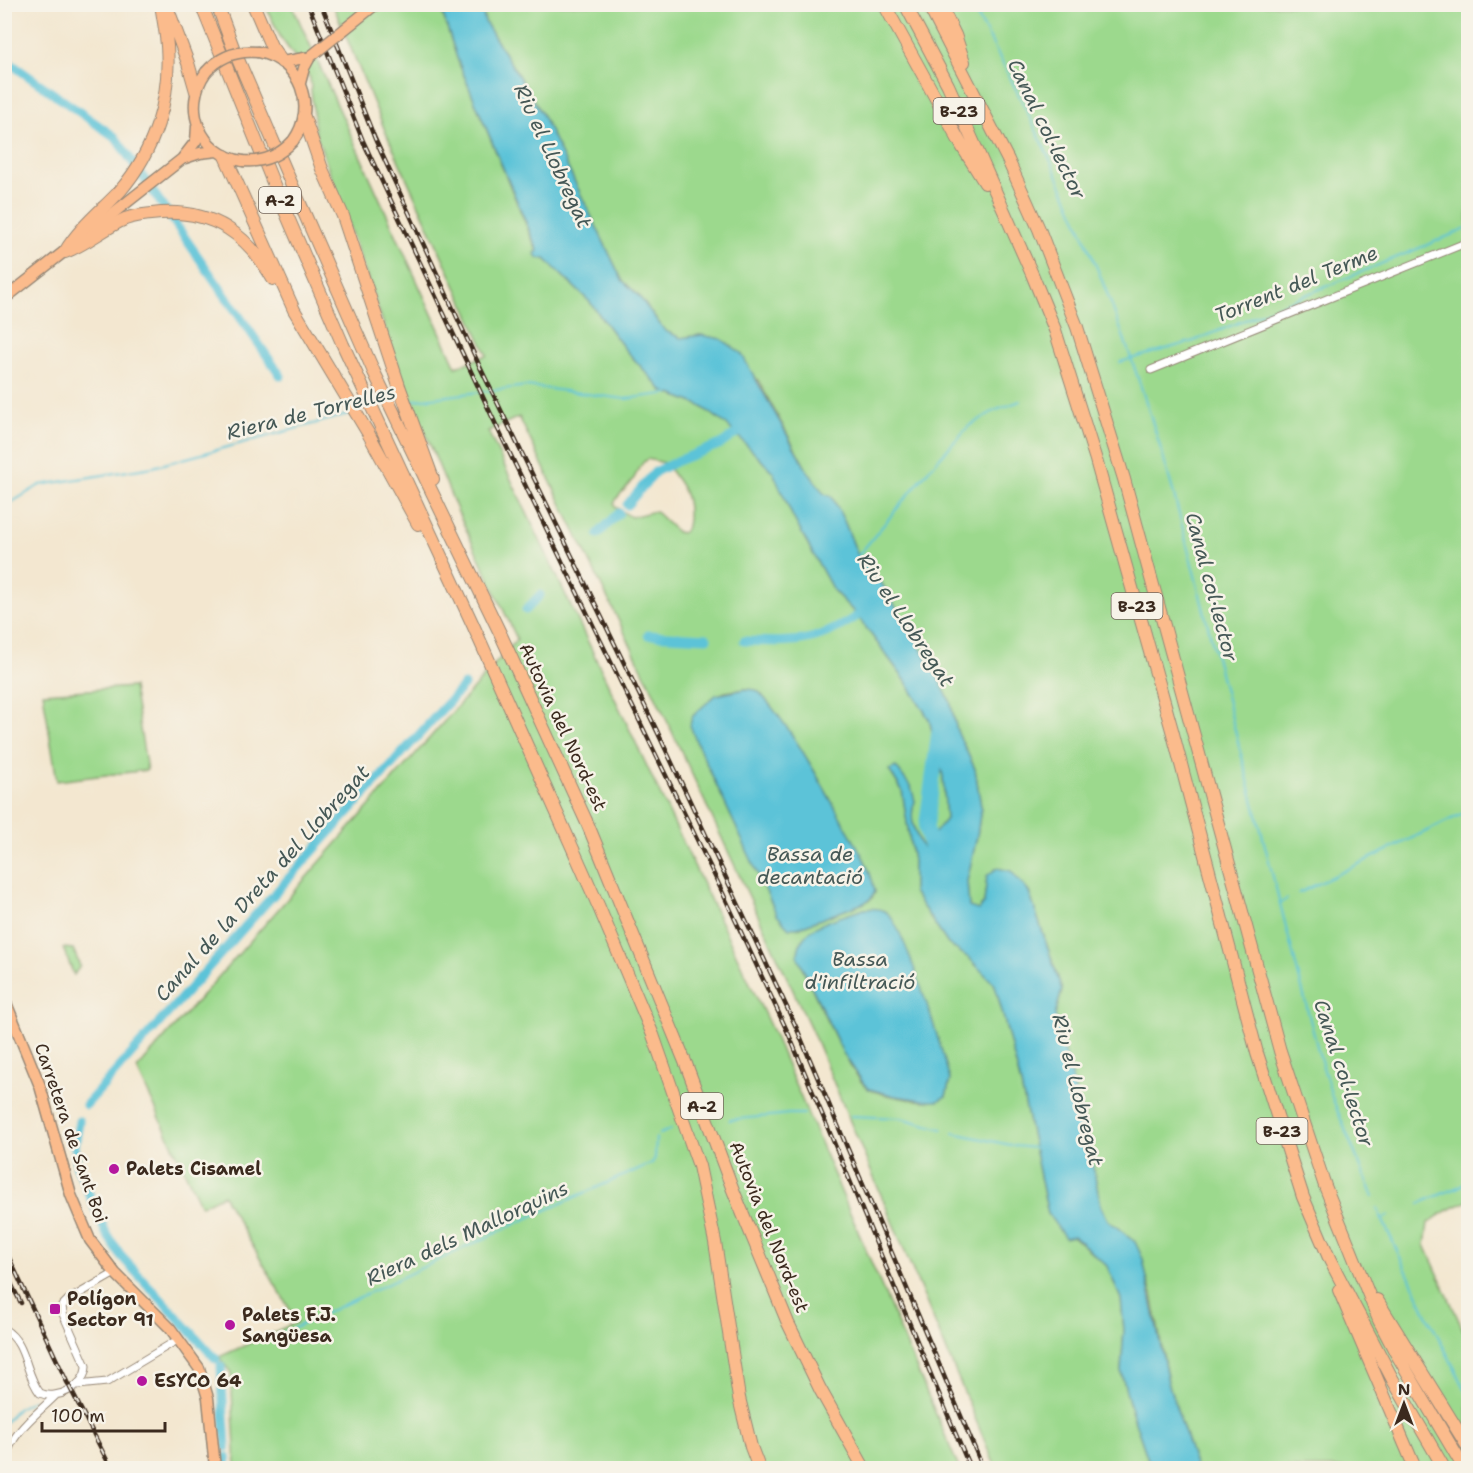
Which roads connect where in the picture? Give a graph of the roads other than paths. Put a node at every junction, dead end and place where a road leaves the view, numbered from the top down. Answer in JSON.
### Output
{"nodes":[{"id":1,"x":161,"y":4,"type":"edge"},
{"id":2,"x":166,"y":4,"type":"edge"},
{"id":3,"x":201,"y":4,"type":"edge"},
{"id":4,"x":217,"y":4,"type":"edge"},
{"id":5,"x":253,"y":4,"type":"edge"},
{"id":6,"x":376,"y":4,"type":"edge"},
{"id":7,"x":884,"y":4,"type":"edge"},
{"id":8,"x":905,"y":4,"type":"edge"},
{"id":9,"x":928,"y":4,"type":"edge"},
{"id":10,"x":940,"y":4,"type":"edge"},
{"id":11,"x":310,"y":57,"type":"junction"},
{"id":12,"x":282,"y":62,"type":"junction"},
{"id":13,"x":300,"y":83,"type":"junction"},
{"id":14,"x":196,"y":91,"type":"junction"},
{"id":15,"x":973,"y":92,"type":"junction"},
{"id":16,"x":304,"y":117,"type":"junction"},
{"id":17,"x":197,"y":126,"type":"junction"},
{"id":18,"x":221,"y":154,"type":"junction"},
{"id":19,"x":182,"y":159,"type":"junction"},
{"id":20,"x":1008,"y":219,"type":"junction"},
{"id":21,"x":1468,"y":242,"type":"edge"},
{"id":22,"x":65,"y":252,"type":"junction"},
{"id":23,"x":4,"y":300,"type":"edge"},
{"id":24,"x":294,"y":310,"type":"junction"},
{"id":25,"x":1150,"y":370,"type":"dead end"},
{"id":26,"x":406,"y":425,"type":"junction"},
{"id":27,"x":439,"y":554,"type":"junction"},
{"id":28,"x":4,"y":998,"type":"edge"},
{"id":29,"x":1330,"y":1260,"type":"junction"},
{"id":30,"x":115,"y":1273,"type":"junction"},
{"id":31,"x":1361,"y":1274,"type":"junction"},
{"id":32,"x":4,"y":1329,"type":"edge"},
{"id":33,"x":179,"y":1339,"type":"junction"},
{"id":34,"x":75,"y":1386,"type":"junction"},
{"id":35,"x":56,"y":1395,"type":"junction"},
{"id":36,"x":1468,"y":1447,"type":"edge"},
{"id":37,"x":4,"y":1462,"type":"edge"},
{"id":38,"x":215,"y":1468,"type":"edge"},
{"id":39,"x":759,"y":1468,"type":"edge"},
{"id":40,"x":864,"y":1468,"type":"edge"},
{"id":41,"x":1415,"y":1468,"type":"edge"},
{"id":42,"x":1444,"y":1468,"type":"edge"},
{"id":43,"x":1464,"y":1468,"type":"edge"}],
"edges":[{"from":1,"to":22,"type":"highway"},
{"from":2,"to":14,"type":"highway"},
{"from":3,"to":27,"type":"highway","number":"A-2"},
{"from":4,"to":26,"type":"highway","number":"A-2"},
{"from":5,"to":12,"type":"highway"},
{"from":6,"to":11,"type":"main road","bridge":true},
{"from":7,"to":20,"type":"highway"},
{"from":8,"to":20,"type":"highway","number":"B-23"},
{"from":9,"to":15,"type":"highway","number":"B-23"},
{"from":10,"to":15,"type":"highway"},
{"from":11,"to":12,"type":"main road"},
{"from":11,"to":13,"type":"main road"},
{"from":12,"to":13,"type":"main road"},
{"from":12,"to":14,"type":"main road","bridge":true},
{"from":13,"to":16,"type":"main road"},
{"from":14,"to":17,"type":"main road"},
{"from":15,"to":31,"type":"highway","number":"B-23"},
{"from":16,"to":18,"type":"main road","bridge":true},
{"from":16,"to":26,"type":"highway"},
{"from":17,"to":18,"type":"main road"},
{"from":17,"to":19,"type":"main road"},
{"from":18,"to":19,"type":"main road"},
{"from":18,"to":24,"type":"highway"},
{"from":19,"to":22,"type":"main road"},
{"from":20,"to":29,"type":"highway","number":"B-23"},
{"from":21,"to":25,"type":"street"},
{"from":22,"to":23,"type":"main road"},
{"from":22,"to":24,"type":"highway"},
{"from":24,"to":27,"type":"highway"},
{"from":26,"to":40,"type":"highway","name":"Autovia del Nord-est","number":"A-2"},
{"from":27,"to":39,"type":"highway","number":"A-2"},
{"from":28,"to":30,"type":"main road","name":"Carretera de Sant Boi"},
{"from":29,"to":41,"type":"highway"},
{"from":29,"to":42,"type":"highway","number":"B-23"},
{"from":30,"to":33,"type":"main road","name":"Carretera de Sant Boi"},
{"from":30,"to":34,"type":"street"},
{"from":31,"to":36,"type":"highway"},
{"from":31,"to":43,"type":"highway","number":"B-23"},
{"from":32,"to":35,"type":"street"},
{"from":33,"to":34,"type":"street"},
{"from":33,"to":38,"type":"main road","name":"Carretera de Sant Boi"},
{"from":34,"to":35,"type":"street"},
{"from":35,"to":37,"type":"street"}]}
